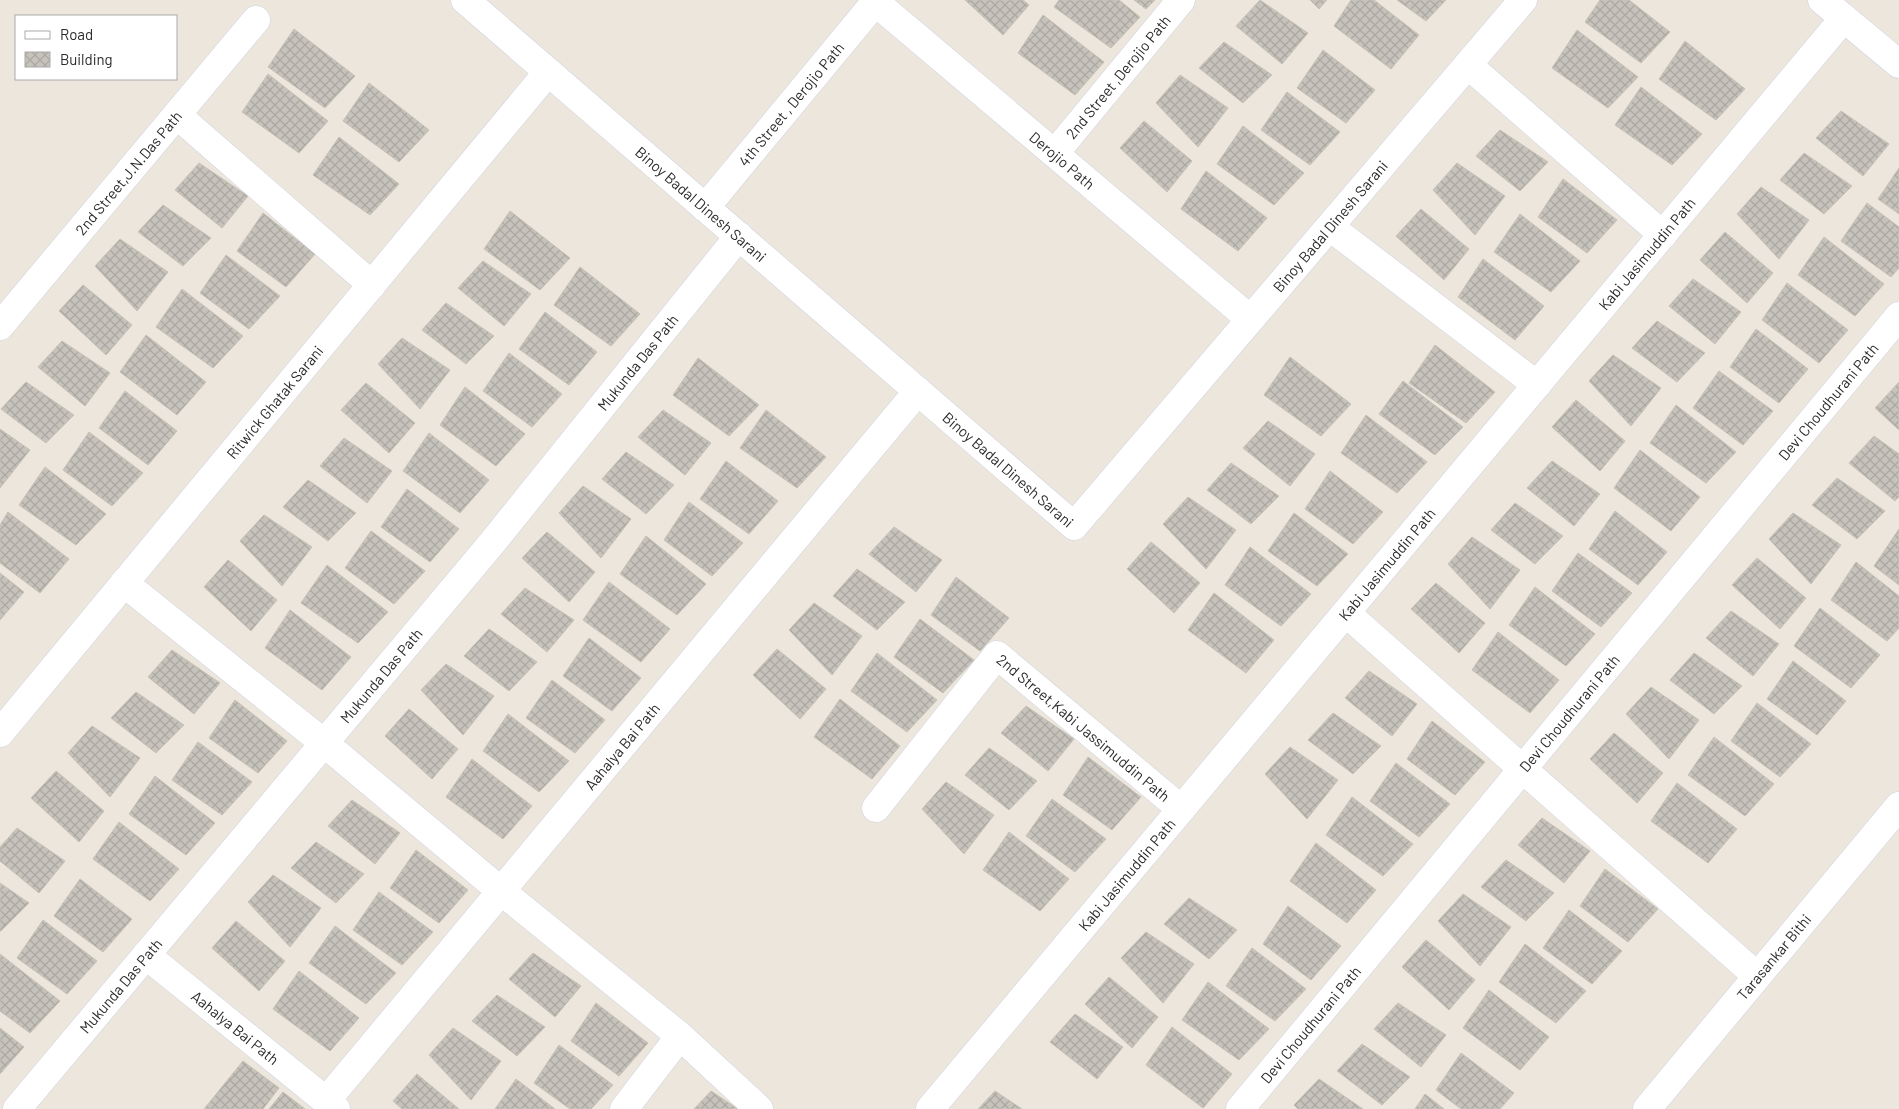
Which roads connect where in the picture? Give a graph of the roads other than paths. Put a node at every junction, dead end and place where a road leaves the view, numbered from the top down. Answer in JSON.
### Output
{"nodes":[{"id":1,"x":465,"y":0,"type":"edge"},
{"id":2,"x":1181,"y":0,"type":"edge"},
{"id":3,"x":1523,"y":0,"type":"edge"},
{"id":4,"x":1822,"y":0,"type":"edge"},
{"id":5,"x":875,"y":1,"type":"edge"},
{"id":6,"x":1844,"y":18,"type":"junction"},
{"id":7,"x":256,"y":20,"type":"dead end"},
{"id":8,"x":1899,"y":64,"type":"edge"},
{"id":9,"x":1468,"y":65,"type":"junction"},
{"id":10,"x":548,"y":72,"type":"junction"},
{"id":11,"x":177,"y":115,"type":"junction"},
{"id":12,"x":1055,"y":153,"type":"junction"},
{"id":13,"x":706,"y":208,"type":"junction"},
{"id":14,"x":1330,"y":227,"type":"junction"},
{"id":15,"x":1663,"y":235,"type":"junction"},
{"id":16,"x":739,"y":236,"type":"junction"},
{"id":17,"x":372,"y":285,"type":"junction"},
{"id":18,"x":1899,"y":316,"type":"edge"},
{"id":19,"x":1250,"y":319,"type":"junction"},
{"id":20,"x":0,"y":326,"type":"edge"},
{"id":21,"x":1537,"y":385,"type":"junction"},
{"id":22,"x":918,"y":391,"type":"junction"},
{"id":23,"x":124,"y":583,"type":"junction"},
{"id":24,"x":1346,"y":613,"type":"junction"},
{"id":25,"x":0,"y":732,"type":"edge"},
{"id":26,"x":324,"y":744,"type":"junction"},
{"id":27,"x":1523,"y":769,"type":"junction"},
{"id":28,"x":1899,"y":806,"type":"edge"},
{"id":29,"x":876,"y":808,"type":"dead end"},
{"id":30,"x":1181,"y":809,"type":"junction"},
{"id":31,"x":501,"y":891,"type":"junction"},
{"id":32,"x":146,"y":955,"type":"junction"},
{"id":33,"x":1757,"y":976,"type":"junction"},
{"id":34,"x":680,"y":1036,"type":"junction"},
{"id":35,"x":331,"y":1105,"type":"edge"},
{"id":36,"x":17,"y":1109,"type":"edge"},
{"id":37,"x":624,"y":1109,"type":"edge"},
{"id":38,"x":759,"y":1109,"type":"edge"},
{"id":39,"x":930,"y":1109,"type":"edge"},
{"id":40,"x":1240,"y":1109,"type":"edge"},
{"id":41,"x":1647,"y":1109,"type":"edge"}],
"edges":[{"from":1,"to":10,"type":"street","name":"Binoy Badal Dinesh Sarani"},
{"from":2,"to":12,"type":"street","name":"2nd Street ,Derojio Path"},
{"from":3,"to":9,"type":"street","name":"Binoy Badal Dinesh Sarani"},
{"from":4,"to":6,"type":"street"},
{"from":5,"to":12,"type":"street","name":"Derojio Path"},
{"from":5,"to":13,"type":"street","name":"4th Street , Derojio Path"},
{"from":6,"to":8,"type":"street"},
{"from":6,"to":15,"type":"street","name":"Kabi Jasimuddin Path"},
{"from":7,"to":11,"type":"street","name":"2nd Street,J.N.Das Path"},
{"from":9,"to":14,"type":"street","name":"Binoy Badal Dinesh Sarani"},
{"from":9,"to":15,"type":"street"},
{"from":10,"to":13,"type":"street","name":"Binoy Badal Dinesh Sarani"},
{"from":10,"to":17,"type":"street","name":"Ritwick Ghatak Sarani"},
{"from":11,"to":17,"type":"street"},
{"from":11,"to":20,"type":"street","name":"2nd Street,J.N.Das Path"},
{"from":12,"to":19,"type":"street","name":"Derojio Path"},
{"from":13,"to":16,"type":"street","name":"Binoy Badal Dinesh Sarani"},
{"from":14,"to":19,"type":"street","name":"Binoy Badal Dinesh Sarani"},
{"from":14,"to":21,"type":"street"},
{"from":15,"to":21,"type":"street","name":"Kabi Jasimuddin Path"},
{"from":16,"to":22,"type":"street","name":"Binoy Badal Dinesh Sarani"},
{"from":16,"to":26,"type":"street","name":"Mukunda Das Path"},
{"from":17,"to":23,"type":"street","name":"Ritwick Ghatak Sarani"},
{"from":18,"to":27,"type":"street","name":"Devi Choudhurani Path"},
{"from":19,"to":22,"type":"street","name":"Binoy Badal Dinesh Sarani"},
{"from":21,"to":24,"type":"street","name":"Kabi Jasimuddin Path"},
{"from":22,"to":31,"type":"street","name":"Aahalya Bai Path"},
{"from":23,"to":25,"type":"street","name":"Ritwick Ghatak Sarani"},
{"from":23,"to":26,"type":"street"},
{"from":24,"to":27,"type":"street"},
{"from":24,"to":30,"type":"street","name":"Kabi Jasimuddin Path"},
{"from":26,"to":31,"type":"street"},
{"from":26,"to":32,"type":"street","name":"Mukunda Das Path"},
{"from":27,"to":33,"type":"street"},
{"from":27,"to":40,"type":"street","name":"Devi Choudhurani Path"},
{"from":28,"to":33,"type":"street","name":"Tarasankar Bithi"},
{"from":29,"to":30,"type":"street","name":"2nd Street,Kabi Jassimuddin Path"},
{"from":30,"to":39,"type":"street","name":"Kabi Jasimuddin Path"},
{"from":31,"to":34,"type":"street"},
{"from":31,"to":35,"type":"street","name":"Aahalya Bai Path"},
{"from":32,"to":35,"type":"street","name":"Aahalya Bai Path"},
{"from":32,"to":36,"type":"street","name":"Mukunda Das Path"},
{"from":33,"to":41,"type":"street","name":"Tarasankar Bithi"},
{"from":34,"to":37,"type":"street"},
{"from":34,"to":38,"type":"street"}]}
